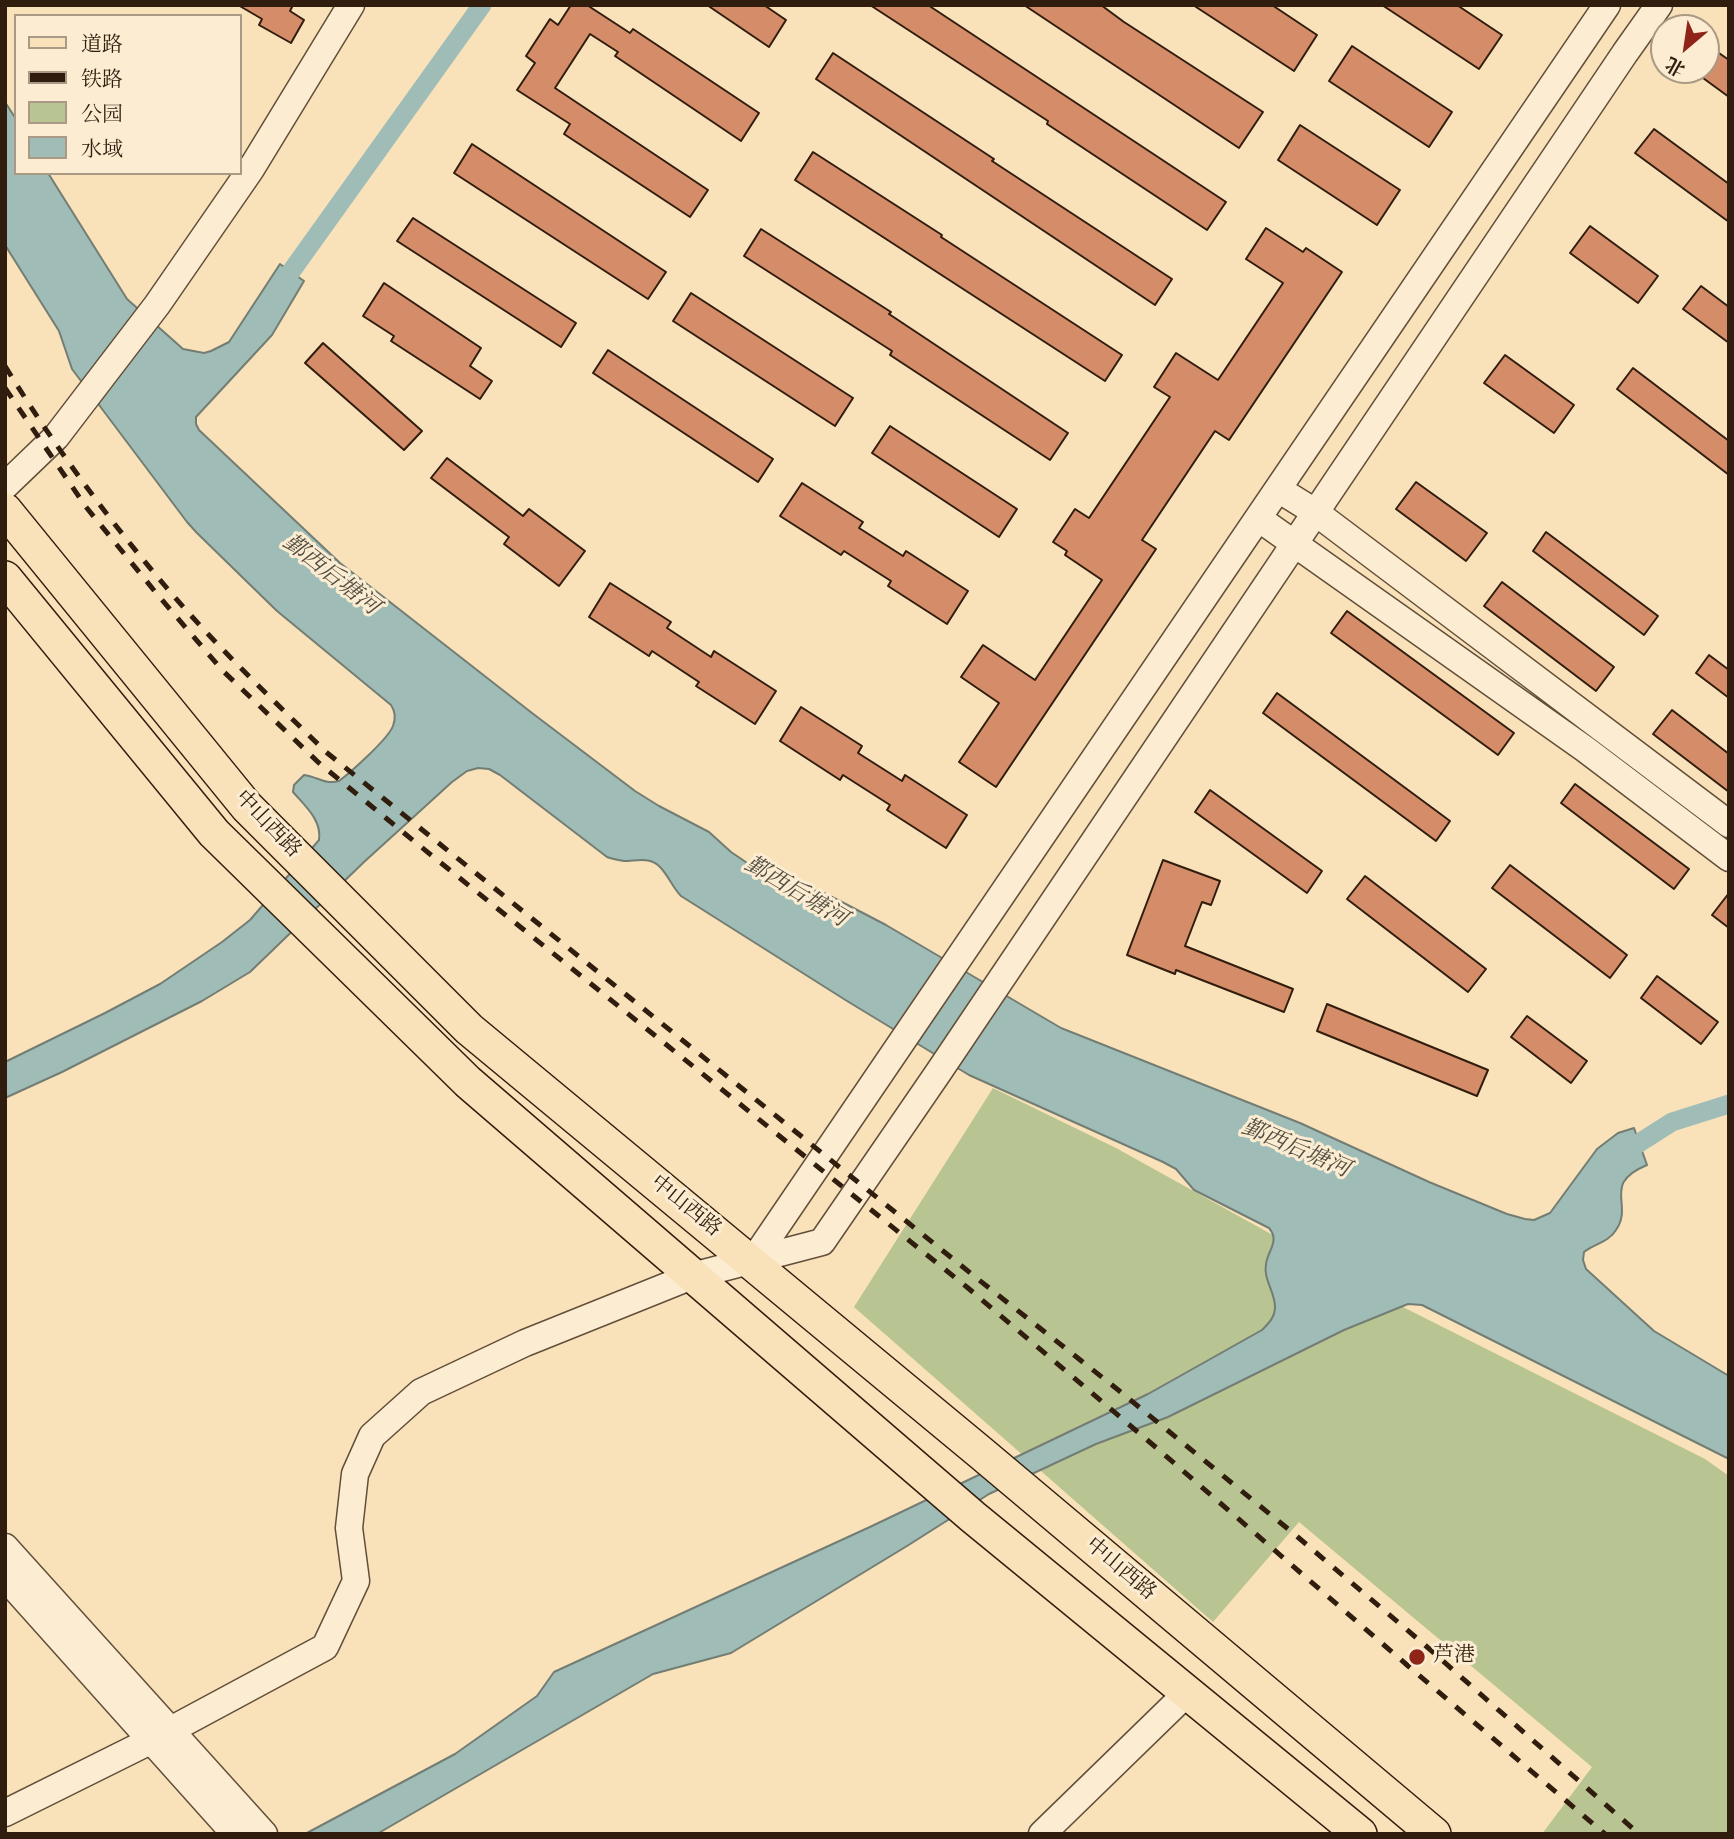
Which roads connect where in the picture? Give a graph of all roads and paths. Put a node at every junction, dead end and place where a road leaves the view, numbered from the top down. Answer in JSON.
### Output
{"nodes":[{"id":1,"x":351,"y":5,"type":"edge"},
{"id":2,"x":1607,"y":5,"type":"edge"},
{"id":3,"x":1659,"y":5,"type":"edge"},
{"id":4,"x":5,"y":486,"type":"edge"},
{"id":5,"x":1278,"y":489,"type":"junction"},
{"id":6,"x":5,"y":510,"type":"edge"},
{"id":7,"x":1315,"y":512,"type":"junction"},
{"id":8,"x":1258,"y":518,"type":"junction"},
{"id":9,"x":1295,"y":542,"type":"junction"},
{"id":10,"x":5,"y":578,"type":"edge"},
{"id":11,"x":1729,"y":824,"type":"edge"},
{"id":12,"x":1729,"y":858,"type":"edge"},
{"id":13,"x":752,"y":1262,"type":"junction"},
{"id":14,"x":692,"y":1276,"type":"junction"},
{"id":15,"x":5,"y":1547,"type":"edge"},
{"id":16,"x":5,"y":1577,"type":"edge"},
{"id":17,"x":1188,"y":1692,"type":"junction"},
{"id":18,"x":162,"y":1735,"type":"junction"},
{"id":19,"x":5,"y":1813,"type":"edge"},
{"id":20,"x":235,"y":1834,"type":"edge"},
{"id":21,"x":264,"y":1834,"type":"edge"},
{"id":22,"x":1042,"y":1834,"type":"edge"},
{"id":23,"x":1360,"y":1834,"type":"edge"},
{"id":24,"x":1434,"y":1834,"type":"edge"}],
"edges":[{"from":1,"to":4,"type":"street"},
{"from":2,"to":5,"type":"street"},
{"from":3,"to":7,"type":"street"},
{"from":5,"to":7,"type":"street"},
{"from":5,"to":8,"type":"street"},
{"from":6,"to":13,"type":"main road","name":"中山西路"},
{"from":7,"to":9,"type":"street"},
{"from":7,"to":11,"type":"street"},
{"from":8,"to":9,"type":"street"},
{"from":8,"to":13,"type":"street"},
{"from":9,"to":12,"type":"street"},
{"from":9,"to":13,"type":"street"},
{"from":10,"to":14,"type":"main road","name":"中山西路"},
{"from":13,"to":14,"type":"street"},
{"from":13,"to":24,"type":"main road","name":"中山西路"},
{"from":14,"to":17,"type":"main road","name":"中山西路"},
{"from":14,"to":18,"type":"street"},
{"from":15,"to":18,"type":"street"},
{"from":16,"to":18,"type":"street"},
{"from":17,"to":22,"type":"street"},
{"from":17,"to":23,"type":"main road","name":"中山西路"},
{"from":18,"to":19,"type":"street"},
{"from":18,"to":20,"type":"street"},
{"from":18,"to":21,"type":"street"}]}
